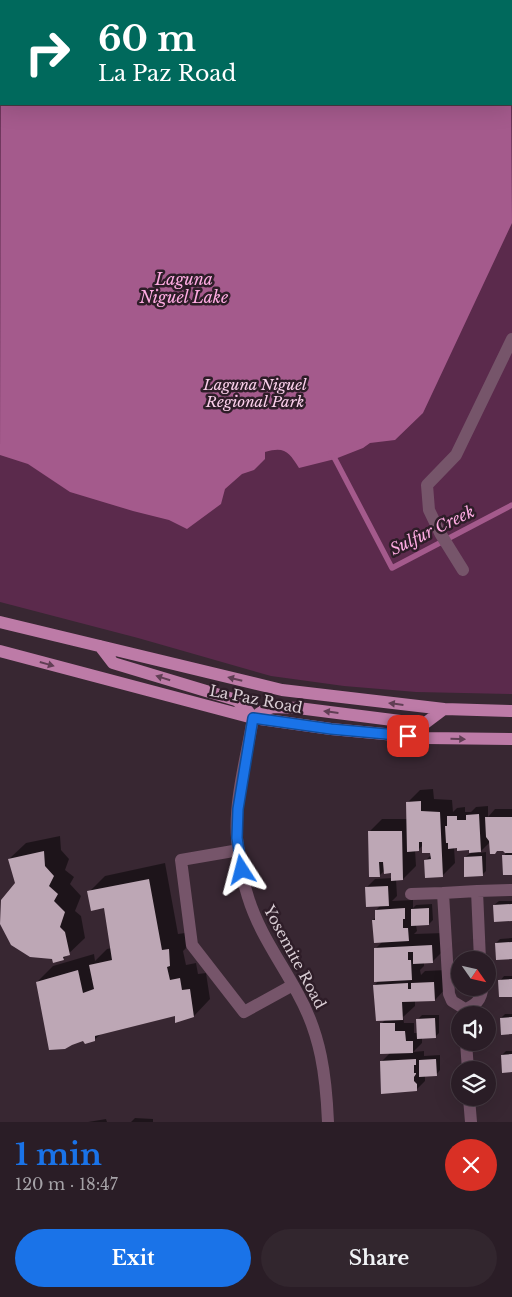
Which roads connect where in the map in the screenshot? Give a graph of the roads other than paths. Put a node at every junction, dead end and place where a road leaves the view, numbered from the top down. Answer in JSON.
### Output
{"nodes":[{"id":1,"x":512,"y":339,"type":"edge"},
{"id":2,"x":463,"y":570,"type":"dead end"},
{"id":3,"x":0,"y":622,"type":"edge"},
{"id":4,"x":100,"y":646,"type":"junction"},
{"id":5,"x":0,"y":651,"type":"edge"},
{"id":6,"x":444,"y":709,"type":"junction"},
{"id":7,"x":512,"y":712,"type":"edge"},
{"id":8,"x":253,"y":718,"type":"junction"},
{"id":9,"x":512,"y":739,"type":"edge"},
{"id":10,"x":239,"y":850,"type":"junction"},
{"id":11,"x":512,"y":890,"type":"edge"},
{"id":12,"x":477,"y":892,"type":"junction"},
{"id":13,"x":443,"y":893,"type":"junction"},
{"id":14,"x":411,"y":894,"type":"dead end"},
{"id":15,"x":480,"y":951,"type":"edge"},
{"id":16,"x":293,"y":985,"type":"junction"},
{"id":17,"x":481,"y":996,"type":"edge"},
{"id":18,"x":458,"y":1006,"type":"edge"},
{"id":19,"x":473,"y":1006,"type":"edge"},
{"id":20,"x":470,"y":1106,"type":"edge"},
{"id":21,"x":328,"y":1122,"type":"edge"},
{"id":22,"x":471,"y":1122,"type":"edge"}],
"edges":[{"from":1,"to":2,"type":"street"},
{"from":3,"to":4,"type":"main road","name":"La Paz Road"},
{"from":6,"to":4,"type":"main road","name":"La Paz Road","one_way":true},
{"from":8,"to":4,"type":"main road","one_way":true},
{"from":5,"to":8,"type":"main road","name":"La Paz Road","one_way":true},
{"from":6,"to":7,"type":"main road","name":"La Paz Road"},
{"from":6,"to":8,"type":"main road","one_way":true},
{"from":8,"to":9,"type":"main road","name":"La Paz Road","one_way":true},
{"from":8,"to":10,"type":"street","name":"Yosemite Road"},
{"from":10,"to":16,"type":"street","name":"Yosemite Road"},
{"from":10,"to":16,"type":"street"},
{"from":11,"to":12,"type":"street"},
{"from":12,"to":13,"type":"street"},
{"from":12,"to":15,"type":"street"},
{"from":13,"to":14,"type":"street"},
{"from":13,"to":18,"type":"street"},
{"from":16,"to":21,"type":"street","name":"Yosemite Road"},
{"from":17,"to":19,"type":"street"},
{"from":20,"to":22,"type":"street"}]}
